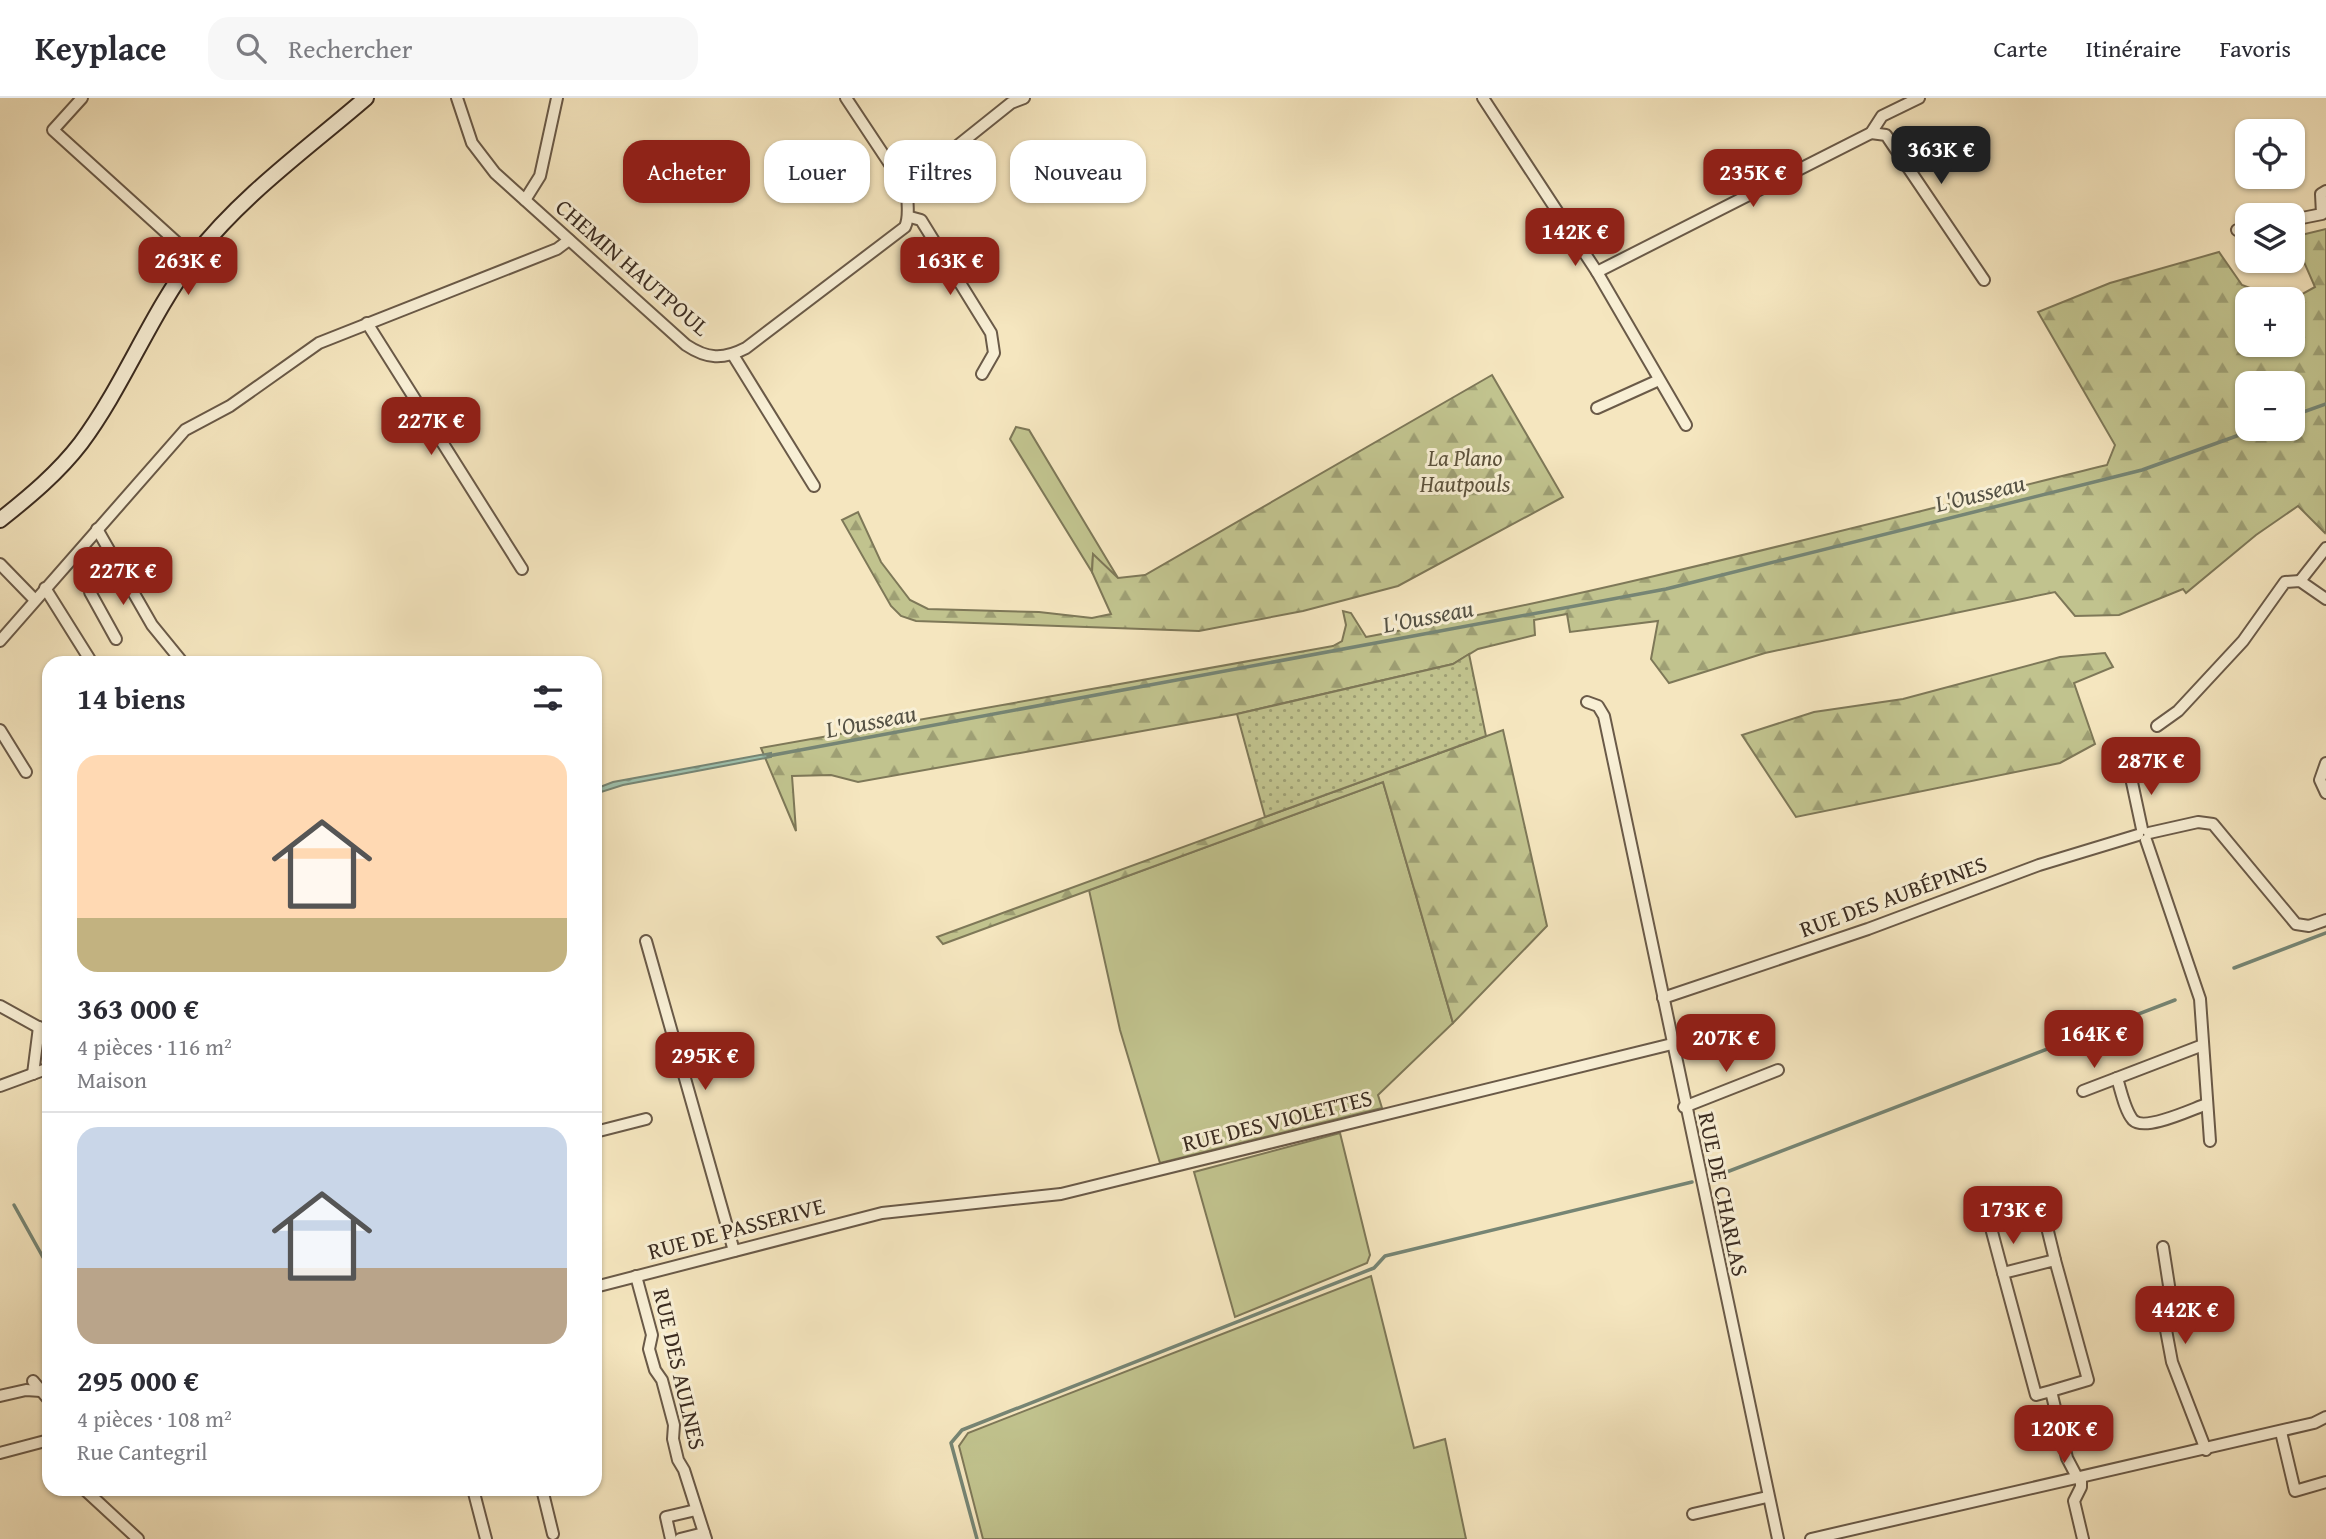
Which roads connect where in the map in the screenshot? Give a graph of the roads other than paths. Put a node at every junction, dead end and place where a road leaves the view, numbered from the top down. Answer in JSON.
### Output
{"nodes":[{"id":1,"x":82,"y":98,"type":"edge"},
{"id":2,"x":366,"y":98,"type":"edge"},
{"id":3,"x":457,"y":98,"type":"edge"},
{"id":4,"x":557,"y":98,"type":"edge"},
{"id":5,"x":846,"y":98,"type":"edge"},
{"id":6,"x":1024,"y":98,"type":"edge"},
{"id":7,"x":1483,"y":98,"type":"edge"},
{"id":8,"x":1919,"y":98,"type":"edge"},
{"id":9,"x":1871,"y":133,"type":"junction"},
{"id":10,"x":963,"y":140,"type":"edge"},
{"id":11,"x":884,"y":155,"type":"edge"},
{"id":12,"x":2326,"y":191,"type":"edge"},
{"id":13,"x":525,"y":200,"type":"junction"},
{"id":14,"x":908,"y":203,"type":"edge"},
{"id":15,"x":910,"y":217,"type":"junction"},
{"id":16,"x":2305,"y":217,"type":"edge"},
{"id":17,"x":569,"y":240,"type":"junction"},
{"id":18,"x":194,"y":258,"type":"junction"},
{"id":19,"x":1597,"y":272,"type":"junction"},
{"id":20,"x":1984,"y":279,"type":"dead end"},
{"id":21,"x":367,"y":323,"type":"junction"},
{"id":22,"x":733,"y":355,"type":"junction"},
{"id":23,"x":982,"y":374,"type":"dead end"},
{"id":24,"x":1659,"y":380,"type":"junction"},
{"id":25,"x":1597,"y":408,"type":"dead end"},
{"id":26,"x":1686,"y":425,"type":"dead end"},
{"id":27,"x":814,"y":486,"type":"dead end"},
{"id":28,"x":0,"y":520,"type":"edge"},
{"id":29,"x":97,"y":529,"type":"junction"},
{"id":30,"x":2326,"y":548,"type":"edge"},
{"id":31,"x":114,"y":562,"type":"junction"},
{"id":32,"x":0,"y":564,"type":"edge"},
{"id":33,"x":522,"y":569,"type":"dead end"},
{"id":34,"x":2300,"y":581,"type":"junction"},
{"id":35,"x":45,"y":588,"type":"junction"},
{"id":36,"x":2326,"y":599,"type":"edge"},
{"id":37,"x":35,"y":600,"type":"junction"},
{"id":38,"x":116,"y":639,"type":"dead end"},
{"id":39,"x":0,"y":641,"type":"edge"},
{"id":40,"x":88,"y":656,"type":"edge"},
{"id":41,"x":177,"y":656,"type":"edge"},
{"id":42,"x":1587,"y":702,"type":"dead end"},
{"id":43,"x":2157,"y":726,"type":"dead end"},
{"id":44,"x":0,"y":730,"type":"edge"},
{"id":45,"x":2326,"y":763,"type":"edge"},
{"id":46,"x":26,"y":772,"type":"dead end"},
{"id":47,"x":2130,"y":773,"type":"dead end"},
{"id":48,"x":2326,"y":793,"type":"edge"},
{"id":49,"x":2144,"y":834,"type":"junction"},
{"id":50,"x":2326,"y":920,"type":"edge"},
{"id":51,"x":646,"y":941,"type":"dead end"},
{"id":52,"x":1663,"y":998,"type":"junction"},
{"id":53,"x":0,"y":1006,"type":"edge"},
{"id":54,"x":42,"y":1029,"type":"edge"},
{"id":55,"x":42,"y":1038,"type":"edge"},
{"id":56,"x":1671,"y":1044,"type":"junction"},
{"id":57,"x":2203,"y":1045,"type":"junction"},
{"id":58,"x":1778,"y":1070,"type":"dead end"},
{"id":59,"x":42,"y":1071,"type":"edge"},
{"id":60,"x":33,"y":1074,"type":"junction"},
{"id":61,"x":2117,"y":1079,"type":"junction"},
{"id":62,"x":0,"y":1086,"type":"edge"},
{"id":63,"x":2083,"y":1091,"type":"dead end"},
{"id":64,"x":2207,"y":1104,"type":"junction"},
{"id":65,"x":1684,"y":1107,"type":"junction"},
{"id":66,"x":646,"y":1119,"type":"dead end"},
{"id":67,"x":602,"y":1130,"type":"edge"},
{"id":68,"x":2210,"y":1141,"type":"dead end"},
{"id":69,"x":2043,"y":1211,"type":"dead end"},
{"id":70,"x":888,"y":1212,"type":"joint"},
{"id":71,"x":1991,"y":1228,"type":"dead end"},
{"id":72,"x":2164,"y":1247,"type":"dead end"},
{"id":73,"x":734,"y":1251,"type":"junction"},
{"id":74,"x":2055,"y":1260,"type":"junction"},
{"id":75,"x":2003,"y":1273,"type":"junction"},
{"id":76,"x":636,"y":1276,"type":"junction"},
{"id":77,"x":602,"y":1285,"type":"edge"},
{"id":78,"x":33,"y":1381,"type":"dead end"},
{"id":79,"x":2051,"y":1391,"type":"junction"},
{"id":80,"x":42,"y":1392,"type":"edge"},
{"id":81,"x":42,"y":1395,"type":"edge"},
{"id":82,"x":0,"y":1396,"type":"edge"},
{"id":83,"x":2326,"y":1417,"type":"edge"},
{"id":84,"x":2281,"y":1432,"type":"junction"},
{"id":85,"x":42,"y":1442,"type":"edge"},
{"id":86,"x":2206,"y":1451,"type":"junction"},
{"id":87,"x":0,"y":1453,"type":"edge"},
{"id":88,"x":2079,"y":1478,"type":"junction"},
{"id":89,"x":2326,"y":1482,"type":"edge"},
{"id":90,"x":92,"y":1496,"type":"edge"},
{"id":91,"x":475,"y":1496,"type":"edge"},
{"id":92,"x":544,"y":1496,"type":"edge"},
{"id":93,"x":1768,"y":1497,"type":"junction"},
{"id":94,"x":696,"y":1510,"type":"junction"},
{"id":95,"x":1693,"y":1514,"type":"dead end"},
{"id":96,"x":553,"y":1534,"type":"dead end"},
{"id":97,"x":705,"y":1536,"type":"edge"},
{"id":98,"x":138,"y":1539,"type":"edge"},
{"id":99,"x":486,"y":1539,"type":"edge"},
{"id":100,"x":671,"y":1539,"type":"edge"},
{"id":101,"x":680,"y":1539,"type":"edge"},
{"id":102,"x":1778,"y":1539,"type":"edge"},
{"id":103,"x":1811,"y":1539,"type":"edge"},
{"id":104,"x":2083,"y":1539,"type":"edge"}],
"edges":[{"from":1,"to":18,"type":"street"},
{"from":2,"to":18,"type":"street"},
{"from":3,"to":13,"type":"street","name":"CHEMIN HAUTPOUL"},
{"from":4,"to":13,"type":"street"},
{"from":5,"to":11,"type":"street"},
{"from":6,"to":10,"type":"street"},
{"from":7,"to":19,"type":"street"},
{"from":8,"to":9,"type":"street"},
{"from":9,"to":19,"type":"street"},
{"from":9,"to":20,"type":"street"},
{"from":12,"to":16,"type":"street"},
{"from":13,"to":17,"type":"street","name":"CHEMIN HAUTPOUL"},
{"from":14,"to":15,"type":"street"},
{"from":15,"to":22,"type":"street"},
{"from":15,"to":23,"type":"street"},
{"from":17,"to":21,"type":"street"},
{"from":17,"to":22,"type":"street","name":"CHEMIN HAUTPOUL"},
{"from":18,"to":28,"type":"street"},
{"from":19,"to":24,"type":"street"},
{"from":21,"to":29,"type":"street"},
{"from":21,"to":33,"type":"street"},
{"from":22,"to":27,"type":"street"},
{"from":24,"to":25,"type":"street"},
{"from":24,"to":26,"type":"street"},
{"from":29,"to":31,"type":"street"},
{"from":29,"to":35,"type":"street"},
{"from":30,"to":34,"type":"street"},
{"from":31,"to":38,"type":"street"},
{"from":31,"to":41,"type":"street"},
{"from":32,"to":37,"type":"street"},
{"from":34,"to":36,"type":"street"},
{"from":34,"to":43,"type":"street"},
{"from":35,"to":37,"type":"street"},
{"from":35,"to":40,"type":"street"},
{"from":37,"to":39,"type":"street"},
{"from":42,"to":52,"type":"street","name":"RUE DE CHARLAS"},
{"from":44,"to":46,"type":"street"},
{"from":45,"to":48,"type":"street"},
{"from":47,"to":49,"type":"street"},
{"from":49,"to":50,"type":"street","name":"RUE DES AUBÉPINES"},
{"from":49,"to":52,"type":"street","name":"RUE DES AUBÉPINES"},
{"from":49,"to":57,"type":"street"},
{"from":51,"to":73,"type":"street"},
{"from":52,"to":56,"type":"street","name":"RUE DE CHARLAS"},
{"from":53,"to":54,"type":"street"},
{"from":55,"to":60,"type":"street"},
{"from":56,"to":65,"type":"street","name":"RUE DE CHARLAS"},
{"from":56,"to":70,"type":"street","name":"RUE DES VIOLETTES"},
{"from":57,"to":61,"type":"street"},
{"from":57,"to":64,"type":"street"},
{"from":58,"to":65,"type":"street"},
{"from":59,"to":60,"type":"street"},
{"from":60,"to":62,"type":"street"},
{"from":61,"to":63,"type":"street"},
{"from":61,"to":64,"type":"street"},
{"from":64,"to":68,"type":"street"},
{"from":65,"to":93,"type":"street","name":"RUE DE CHARLAS"},
{"from":66,"to":67,"type":"street"},
{"from":69,"to":74,"type":"street"},
{"from":70,"to":73,"type":"street","name":"RUE DE PASSERIVE"},
{"from":71,"to":75,"type":"street"},
{"from":72,"to":86,"type":"street"},
{"from":73,"to":76,"type":"street","name":"RUE DE PASSERIVE"},
{"from":74,"to":75,"type":"street"},
{"from":74,"to":79,"type":"street"},
{"from":75,"to":79,"type":"street"},
{"from":76,"to":77,"type":"street","name":"RUE DE PASSERIVE"},
{"from":76,"to":94,"type":"street","name":"RUE DES AULNES"},
{"from":78,"to":80,"type":"street"},
{"from":79,"to":88,"type":"street"},
{"from":81,"to":82,"type":"street"},
{"from":83,"to":84,"type":"street"},
{"from":84,"to":86,"type":"street"},
{"from":84,"to":89,"type":"street"},
{"from":85,"to":87,"type":"street"},
{"from":86,"to":88,"type":"street"},
{"from":88,"to":103,"type":"street"},
{"from":88,"to":104,"type":"street"},
{"from":90,"to":98,"type":"street"},
{"from":91,"to":99,"type":"street"},
{"from":92,"to":96,"type":"street"},
{"from":93,"to":95,"type":"street"},
{"from":93,"to":102,"type":"street","name":"RUE DE CHARLAS"},
{"from":94,"to":97,"type":"street","name":"RUE DES AULNES"},
{"from":94,"to":100,"type":"street"},
{"from":97,"to":101,"type":"street","name":"RUE DES AULNES"}]}
